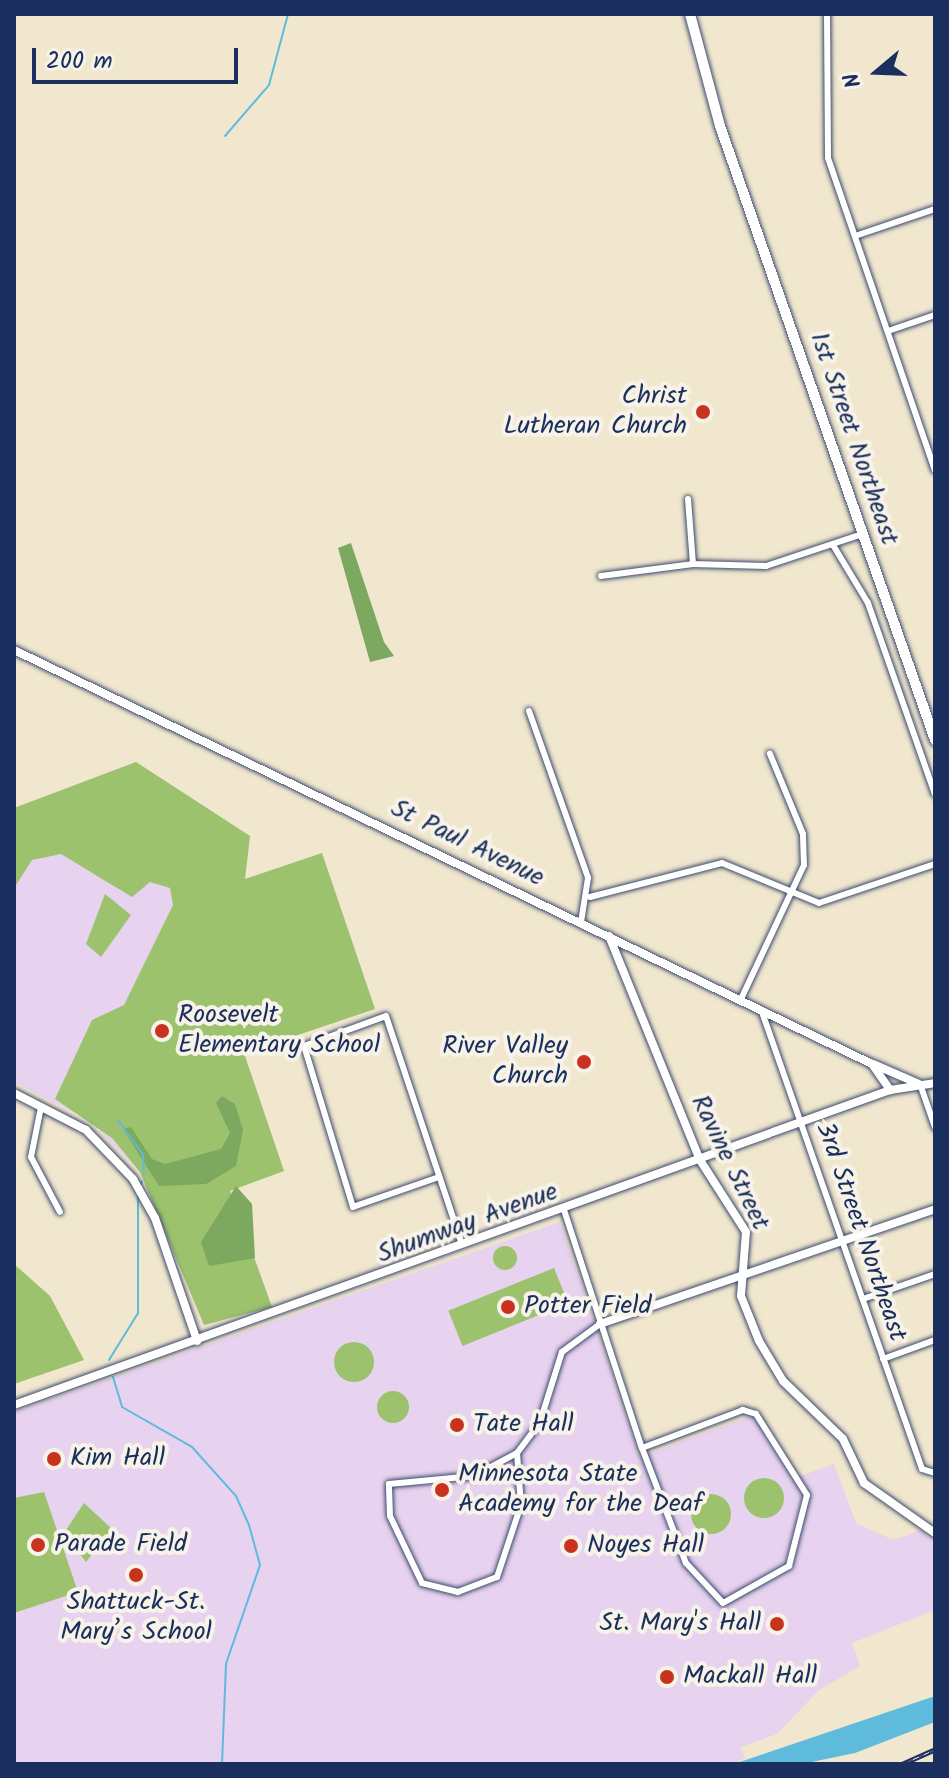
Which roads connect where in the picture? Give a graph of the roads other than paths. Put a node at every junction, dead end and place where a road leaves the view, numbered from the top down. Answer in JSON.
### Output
{"nodes":[{"id":1,"x":690,"y":14,"type":"edge"},
{"id":2,"x":827,"y":14,"type":"edge"},
{"id":3,"x":935,"y":209,"type":"edge"},
{"id":4,"x":855,"y":236,"type":"junction"},
{"id":5,"x":935,"y":315,"type":"edge"},
{"id":6,"x":888,"y":331,"type":"junction"},
{"id":7,"x":935,"y":470,"type":"edge"},
{"id":8,"x":688,"y":499,"type":"dead end"},
{"id":9,"x":863,"y":534,"type":"junction"},
{"id":10,"x":833,"y":545,"type":"junction"},
{"id":11,"x":693,"y":564,"type":"junction"},
{"id":12,"x":601,"y":576,"type":"dead end"},
{"id":13,"x":14,"y":650,"type":"edge"},
{"id":14,"x":529,"y":711,"type":"dead end"},
{"id":15,"x":935,"y":740,"type":"edge"},
{"id":16,"x":770,"y":754,"type":"dead end"},
{"id":17,"x":935,"y":794,"type":"edge"},
{"id":18,"x":935,"y":864,"type":"edge"},
{"id":19,"x":793,"y":895,"type":"junction"},
{"id":20,"x":590,"y":897,"type":"junction"},
{"id":21,"x":581,"y":922,"type":"junction"},
{"id":22,"x":609,"y":936,"type":"junction"},
{"id":23,"x":741,"y":999,"type":"junction"},
{"id":24,"x":761,"y":1008,"type":"junction"},
{"id":25,"x":872,"y":1064,"type":"junction"},
{"id":26,"x":935,"y":1083,"type":"edge"},
{"id":27,"x":920,"y":1084,"type":"junction"},
{"id":28,"x":890,"y":1090,"type":"junction"},
{"id":29,"x":14,"y":1093,"type":"edge"},
{"id":30,"x":41,"y":1107,"type":"junction"},
{"id":31,"x":800,"y":1122,"type":"junction"},
{"id":32,"x":935,"y":1127,"type":"edge"},
{"id":33,"x":700,"y":1160,"type":"junction"},
{"id":34,"x":439,"y":1177,"type":"junction"},
{"id":35,"x":935,"y":1209,"type":"edge"},
{"id":36,"x":564,"y":1210,"type":"junction"},
{"id":37,"x":60,"y":1212,"type":"dead end"},
{"id":38,"x":841,"y":1241,"type":"junction"},
{"id":39,"x":463,"y":1247,"type":"junction"},
{"id":40,"x":745,"y":1272,"type":"junction"},
{"id":41,"x":935,"y":1274,"type":"edge"},
{"id":42,"x":863,"y":1299,"type":"junction"},
{"id":43,"x":600,"y":1324,"type":"junction"},
{"id":44,"x":935,"y":1340,"type":"edge"},
{"id":45,"x":197,"y":1341,"type":"junction"},
{"id":46,"x":883,"y":1359,"type":"junction"},
{"id":47,"x":14,"y":1405,"type":"edge"},
{"id":48,"x":642,"y":1448,"type":"junction"},
{"id":49,"x":517,"y":1453,"type":"junction"},
{"id":50,"x":502,"y":1462,"type":"junction"},
{"id":51,"x":935,"y":1473,"type":"edge"},
{"id":52,"x":518,"y":1474,"type":"junction"},
{"id":53,"x":935,"y":1533,"type":"edge"}],
"edges":[{"from":1,"to":9,"type":"main road","name":"1st Street Northeast"},
{"from":2,"to":4,"type":"street"},
{"from":3,"to":4,"type":"street"},
{"from":4,"to":6,"type":"street"},
{"from":5,"to":6,"type":"street"},
{"from":6,"to":7,"type":"street"},
{"from":8,"to":11,"type":"street"},
{"from":9,"to":10,"type":"street"},
{"from":9,"to":15,"type":"main road","name":"1st Street Northeast"},
{"from":10,"to":11,"type":"street"},
{"from":10,"to":17,"type":"street"},
{"from":11,"to":12,"type":"street"},
{"from":13,"to":21,"type":"street","name":"St Paul Avenue"},
{"from":14,"to":20,"type":"street"},
{"from":16,"to":19,"type":"street"},
{"from":18,"to":19,"type":"street"},
{"from":19,"to":20,"type":"street"},
{"from":19,"to":23,"type":"street"},
{"from":20,"to":21,"type":"street"},
{"from":21,"to":22,"type":"street","name":"St Paul Avenue"},
{"from":22,"to":23,"type":"street","name":"St Paul Avenue"},
{"from":22,"to":33,"type":"street","name":"Ravine Street"},
{"from":23,"to":24,"type":"street","name":"St Paul Avenue"},
{"from":24,"to":25,"type":"street","name":"St Paul Avenue"},
{"from":24,"to":31,"type":"street","name":"3rd Street Northeast"},
{"from":25,"to":27,"type":"street"},
{"from":25,"to":28,"type":"street","name":"St Paul Avenue"},
{"from":26,"to":27,"type":"street","name":"Shumway Avenue"},
{"from":27,"to":28,"type":"street","name":"Shumway Avenue"},
{"from":27,"to":32,"type":"street"},
{"from":28,"to":31,"type":"street","name":"Shumway Avenue"},
{"from":29,"to":30,"type":"street"},
{"from":30,"to":37,"type":"street"},
{"from":30,"to":45,"type":"street"},
{"from":31,"to":33,"type":"street","name":"Shumway Avenue"},
{"from":31,"to":38,"type":"street","name":"3rd Street Northeast"},
{"from":33,"to":36,"type":"street","name":"Shumway Avenue"},
{"from":33,"to":40,"type":"street","name":"Ravine Street"},
{"from":34,"to":34,"type":"street"},
{"from":34,"to":39,"type":"street"},
{"from":35,"to":38,"type":"street"},
{"from":36,"to":39,"type":"street","name":"Shumway Avenue"},
{"from":36,"to":43,"type":"street"},
{"from":38,"to":40,"type":"street"},
{"from":38,"to":42,"type":"street","name":"3rd Street Northeast"},
{"from":39,"to":45,"type":"street","name":"Shumway Avenue"},
{"from":40,"to":43,"type":"street"},
{"from":40,"to":53,"type":"street","name":"Ravine Street"},
{"from":41,"to":42,"type":"street"},
{"from":42,"to":46,"type":"street","name":"3rd Street Northeast"},
{"from":43,"to":48,"type":"street"},
{"from":43,"to":49,"type":"street"},
{"from":44,"to":46,"type":"street"},
{"from":45,"to":47,"type":"street","name":"Shumway Avenue"},
{"from":46,"to":51,"type":"street","name":"3rd Street Northeast"},
{"from":48,"to":48,"type":"street"},
{"from":49,"to":50,"type":"street"},
{"from":49,"to":52,"type":"street"},
{"from":50,"to":52,"type":"street"},
{"from":50,"to":52,"type":"street"}]}
